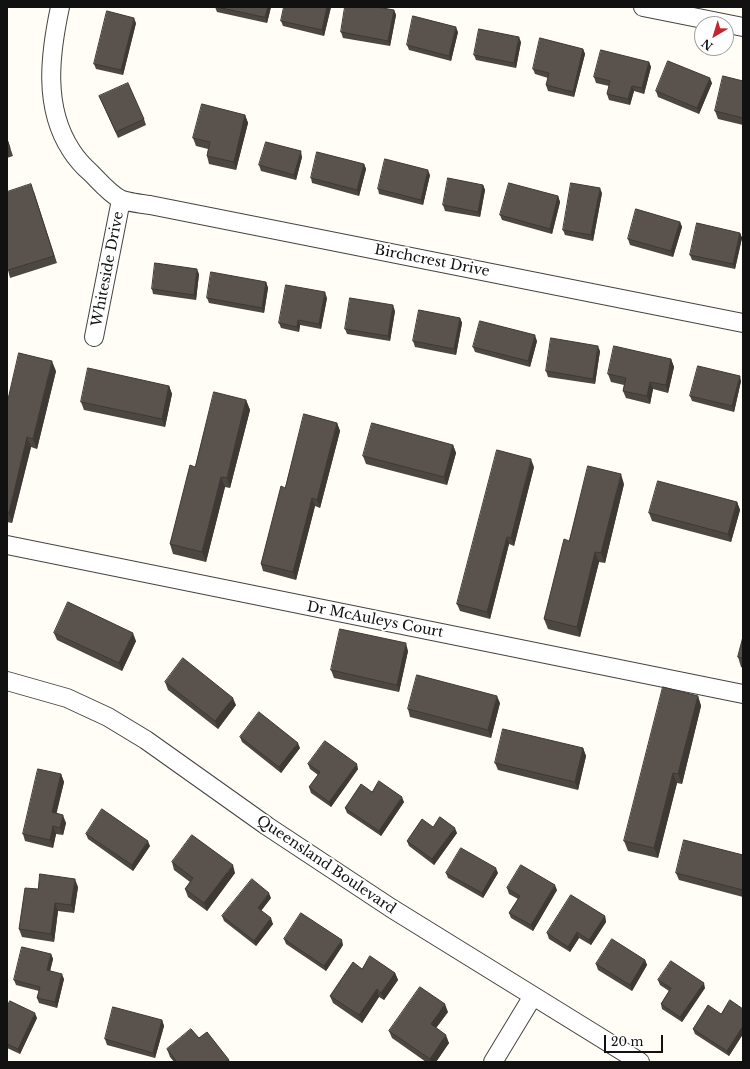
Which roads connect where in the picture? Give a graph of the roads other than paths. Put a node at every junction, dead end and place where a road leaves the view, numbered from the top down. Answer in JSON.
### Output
{"nodes":[{"id":1,"x":60,"y":7,"type":"edge"},
{"id":2,"x":643,"y":7,"type":"edge"},
{"id":3,"x":743,"y":27,"type":"edge"},
{"id":4,"x":121,"y":200,"type":"junction"},
{"id":5,"x":743,"y":323,"type":"edge"},
{"id":6,"x":94,"y":337,"type":"dead end"},
{"id":7,"x":7,"y":545,"type":"edge"},
{"id":8,"x":7,"y":681,"type":"edge"},
{"id":9,"x":743,"y":694,"type":"edge"},
{"id":10,"x":533,"y":996,"type":"junction"},
{"id":11,"x":493,"y":1062,"type":"edge"},
{"id":12,"x":640,"y":1062,"type":"edge"}],
"edges":[{"from":1,"to":4,"type":"street"},
{"from":2,"to":3,"type":"street"},
{"from":4,"to":5,"type":"street","name":"Birchcrest Drive"},
{"from":4,"to":6,"type":"street","name":"Whiteside Drive"},
{"from":7,"to":9,"type":"street","name":"Dr McAuleys Court"},
{"from":8,"to":10,"type":"street","name":"Queensland Boulevard"},
{"from":10,"to":11,"type":"street"},
{"from":10,"to":12,"type":"street","name":"Queensland Boulevard"}]}
